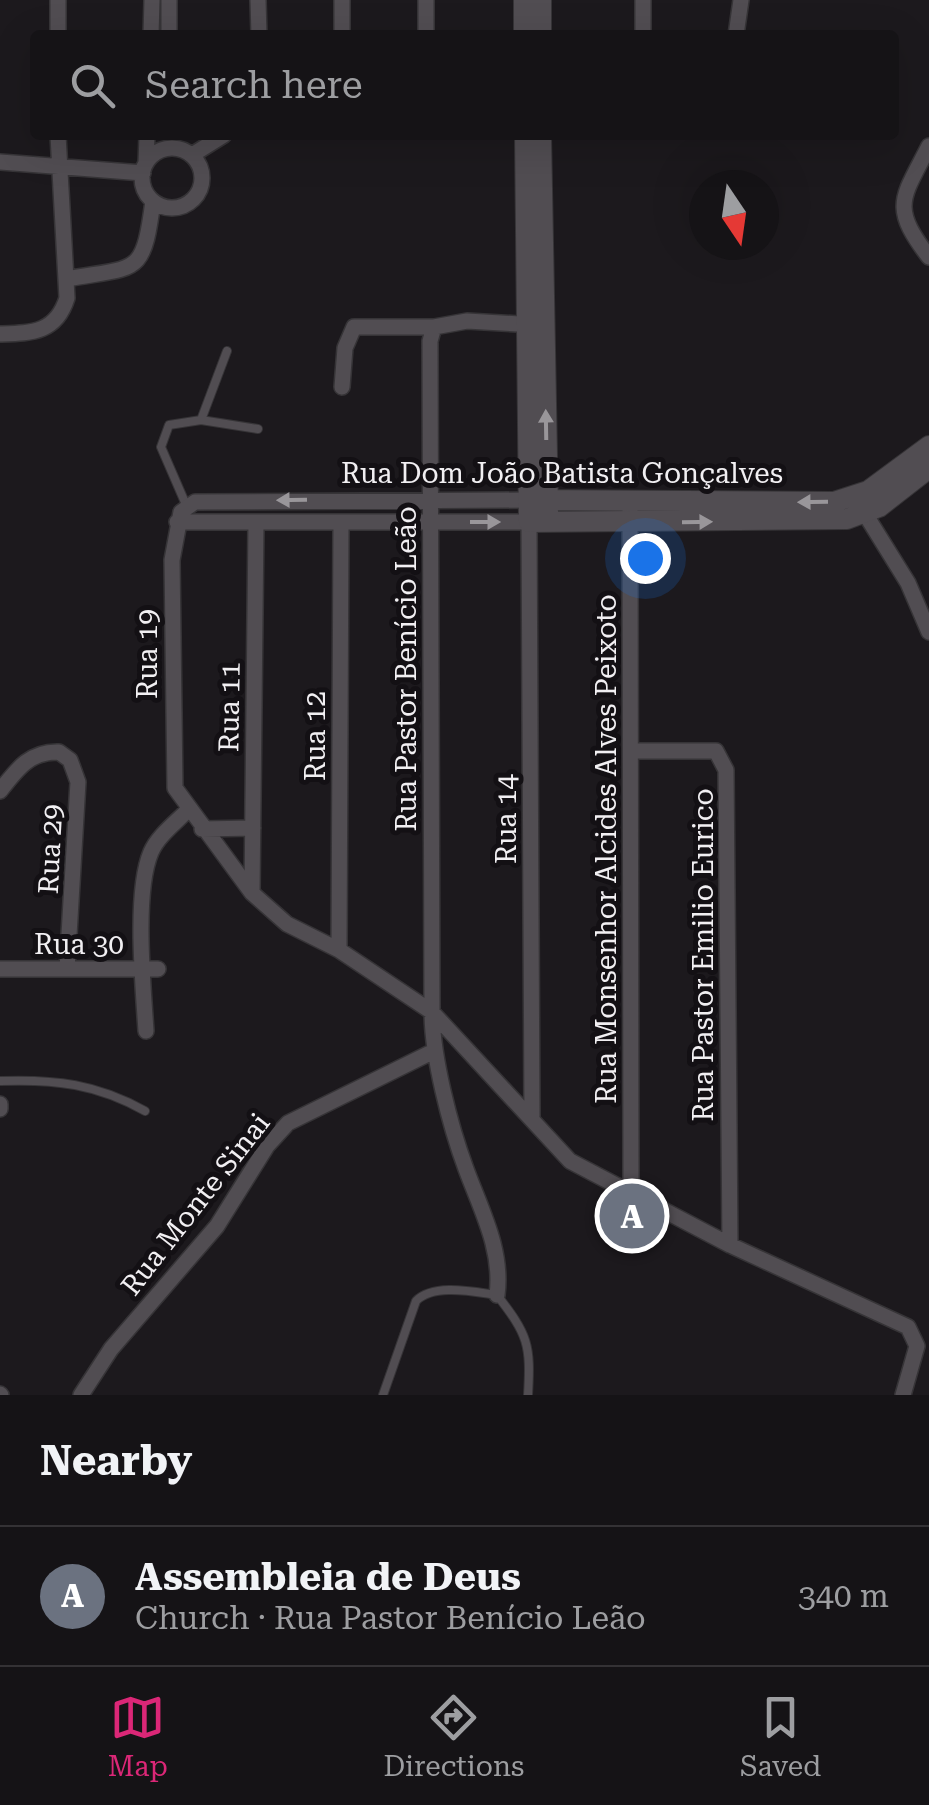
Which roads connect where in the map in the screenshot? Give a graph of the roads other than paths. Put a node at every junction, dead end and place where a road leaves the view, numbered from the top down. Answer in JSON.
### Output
{"nodes":[{"id":1,"x":58,"y":0,"type":"edge"},
{"id":2,"x":152,"y":0,"type":"edge"},
{"id":3,"x":169,"y":0,"type":"edge"},
{"id":4,"x":258,"y":0,"type":"edge"},
{"id":5,"x":342,"y":0,"type":"edge"},
{"id":6,"x":426,"y":0,"type":"edge"},
{"id":7,"x":524,"y":0,"type":"edge"},
{"id":8,"x":541,"y":0,"type":"edge"},
{"id":9,"x":643,"y":0,"type":"edge"},
{"id":10,"x":742,"y":0,"type":"edge"},
{"id":11,"x":58,"y":30,"type":"edge"},
{"id":12,"x":151,"y":30,"type":"edge"},
{"id":13,"x":170,"y":30,"type":"edge"},
{"id":14,"x":259,"y":30,"type":"edge"},
{"id":15,"x":342,"y":30,"type":"edge"},
{"id":16,"x":426,"y":30,"type":"edge"},
{"id":17,"x":524,"y":30,"type":"edge"},
{"id":18,"x":541,"y":30,"type":"edge"},
{"id":19,"x":643,"y":30,"type":"edge"},
{"id":20,"x":737,"y":30,"type":"edge"},
{"id":21,"x":58,"y":140,"type":"edge"},
{"id":22,"x":147,"y":140,"type":"edge"},
{"id":23,"x":216,"y":140,"type":"edge"},
{"id":24,"x":524,"y":140,"type":"edge"},
{"id":25,"x":542,"y":140,"type":"edge"},
{"id":26,"x":173,"y":142,"type":"edge"},
{"id":27,"x":929,"y":146,"type":"edge"},
{"id":28,"x":192,"y":155,"type":"junction"},
{"id":29,"x":0,"y":162,"type":"edge"},
{"id":30,"x":58,"y":164,"type":"junction"},
{"id":31,"x":145,"y":168,"type":"junction"},
{"id":32,"x":153,"y":201,"type":"junction"},
{"id":33,"x":929,"y":257,"type":"edge"},
{"id":34,"x":67,"y":279,"type":"junction"},
{"id":35,"x":536,"y":325,"type":"junction"},
{"id":36,"x":434,"y":327,"type":"junction"},
{"id":37,"x":0,"y":334,"type":"edge"},
{"id":38,"x":227,"y":351,"type":"dead end"},
{"id":39,"x":342,"y":388,"type":"dead end"},
{"id":40,"x":201,"y":420,"type":"junction"},
{"id":41,"x":258,"y":429,"type":"dead end"},
{"id":42,"x":929,"y":446,"type":"edge"},
{"id":43,"x":929,"y":468,"type":"edge"},
{"id":44,"x":430,"y":499,"type":"junction"},
{"id":45,"x":630,"y":502,"type":"junction"},
{"id":46,"x":860,"y":505,"type":"junction"},
{"id":47,"x":538,"y":511,"type":"junction"},
{"id":48,"x":182,"y":514,"type":"junction"},
{"id":49,"x":256,"y":522,"type":"junction"},
{"id":50,"x":341,"y":522,"type":"junction"},
{"id":51,"x":430,"y":522,"type":"junction"},
{"id":52,"x":630,"y":524,"type":"junction"},
{"id":53,"x":929,"y":632,"type":"edge"},
{"id":54,"x":634,"y":751,"type":"junction"},
{"id":55,"x":0,"y":790,"type":"edge"},
{"id":56,"x":183,"y":804,"type":"junction"},
{"id":57,"x":252,"y":828,"type":"junction"},
{"id":58,"x":202,"y":829,"type":"junction"},
{"id":59,"x":252,"y":893,"type":"junction"},
{"id":60,"x":339,"y":950,"type":"junction"},
{"id":61,"x":0,"y":968,"type":"edge"},
{"id":62,"x":67,"y":969,"type":"junction"},
{"id":63,"x":150,"y":969,"type":"junction"},
{"id":64,"x":432,"y":1012,"type":"junction"},
{"id":65,"x":146,"y":1030,"type":"dead end"},
{"id":66,"x":432,"y":1052,"type":"junction"},
{"id":67,"x":0,"y":1081,"type":"edge"},
{"id":68,"x":146,"y":1111,"type":"dead end"},
{"id":69,"x":532,"y":1116,"type":"junction"},
{"id":70,"x":631,"y":1196,"type":"junction"},
{"id":71,"x":730,"y":1244,"type":"junction"},
{"id":72,"x":497,"y":1295,"type":"junction"},
{"id":73,"x":81,"y":1395,"type":"edge"},
{"id":74,"x":383,"y":1395,"type":"edge"},
{"id":75,"x":528,"y":1395,"type":"edge"},
{"id":76,"x":903,"y":1395,"type":"edge"}],
"edges":[{"from":1,"to":11,"type":"street"},
{"from":2,"to":12,"type":"street"},
{"from":3,"to":13,"type":"street"},
{"from":4,"to":14,"type":"street"},
{"from":5,"to":15,"type":"street"},
{"from":6,"to":16,"type":"street"},
{"from":7,"to":17,"type":"street"},
{"from":8,"to":18,"type":"street"},
{"from":9,"to":19,"type":"street"},
{"from":10,"to":20,"type":"street"},
{"from":21,"to":30,"type":"street"},
{"from":22,"to":31,"type":"street"},
{"from":23,"to":28,"type":"street"},
{"from":24,"to":35,"type":"street"},
{"from":25,"to":35,"type":"street"},
{"from":26,"to":28,"type":"street"},
{"from":26,"to":31,"type":"street"},
{"from":27,"to":33,"type":"street"},
{"from":28,"to":32,"type":"street"},
{"from":29,"to":30,"type":"street"},
{"from":30,"to":31,"type":"street"},
{"from":30,"to":34,"type":"street"},
{"from":31,"to":32,"type":"street"},
{"from":32,"to":34,"type":"street"},
{"from":34,"to":37,"type":"street"},
{"from":35,"to":36,"type":"street"},
{"from":35,"to":47,"type":"street"},
{"from":36,"to":39,"type":"street"},
{"from":36,"to":44,"type":"street","name":"Rua Pastor Benício Leão"},
{"from":38,"to":40,"type":"lane"},
{"from":40,"to":41,"type":"lane"},
{"from":40,"to":48,"type":"lane"},
{"from":42,"to":46,"type":"street","name":"Rua Dom João Batista Gonçalves"},
{"from":43,"to":46,"type":"street","name":"Rua Dom João Batista Gonçalves"},
{"from":44,"to":47,"type":"street","name":"Rua Dom João Batista Gonçalves"},
{"from":44,"to":48,"type":"street","name":"Rua Dom João Batista Gonçalves","one_way":true},
{"from":44,"to":51,"type":"street","name":"Rua Pastor Benício Leão"},
{"from":46,"to":45,"type":"street","name":"Rua Dom João Batista Gonçalves","one_way":true},
{"from":45,"to":47,"type":"street","name":"Rua Dom João Batista Gonçalves"},
{"from":45,"to":52,"type":"street","name":"Rua Monsenhor Alcides Alves Peixoto"},
{"from":52,"to":46,"type":"street","name":"Rua Dom João Batista Gonçalves","one_way":true},
{"from":46,"to":53,"type":"street"},
{"from":51,"to":47,"type":"street","name":"Rua Dom João Batista Gonçalves","one_way":true},
{"from":47,"to":52,"type":"street","name":"Rua Dom João Batista Gonçalves"},
{"from":47,"to":69,"type":"street","name":"Rua 14"},
{"from":48,"to":49,"type":"street","name":"Rua Dom João Batista Gonçalves"},
{"from":48,"to":56,"type":"street","name":"Rua 19"},
{"from":49,"to":50,"type":"street","name":"Rua Dom João Batista Gonçalves"},
{"from":49,"to":57,"type":"street","name":"Rua 11"},
{"from":50,"to":51,"type":"street","name":"Rua Dom João Batista Gonçalves"},
{"from":50,"to":60,"type":"street","name":"Rua 12"},
{"from":51,"to":64,"type":"street","name":"Rua Pastor Benício Leão"},
{"from":52,"to":54,"type":"street","name":"Rua Monsenhor Alcides Alves Peixoto"},
{"from":54,"to":70,"type":"street","name":"Rua Monsenhor Alcides Alves Peixoto"},
{"from":54,"to":71,"type":"street","name":"Rua Pastor Emilio Eurico"},
{"from":55,"to":62,"type":"street","name":"Rua 29"},
{"from":56,"to":58,"type":"street"},
{"from":56,"to":63,"type":"street"},
{"from":57,"to":58,"type":"street"},
{"from":57,"to":59,"type":"street","name":"Rua 11"},
{"from":58,"to":59,"type":"street"},
{"from":59,"to":60,"type":"street"},
{"from":60,"to":64,"type":"street"},
{"from":61,"to":62,"type":"street","name":"Rua 30"},
{"from":62,"to":63,"type":"street","name":"Rua 30"},
{"from":63,"to":65,"type":"street"},
{"from":64,"to":66,"type":"street","name":"Rua Pastor Benício Leão"},
{"from":64,"to":69,"type":"street"},
{"from":66,"to":72,"type":"street","name":"Rua Pastor Benício Leão"},
{"from":66,"to":73,"type":"street","name":"Rua Monte Sinai"},
{"from":67,"to":68,"type":"lane"},
{"from":69,"to":70,"type":"street"},
{"from":70,"to":71,"type":"street"},
{"from":71,"to":76,"type":"street"},
{"from":72,"to":74,"type":"lane"},
{"from":72,"to":75,"type":"lane"}]}
